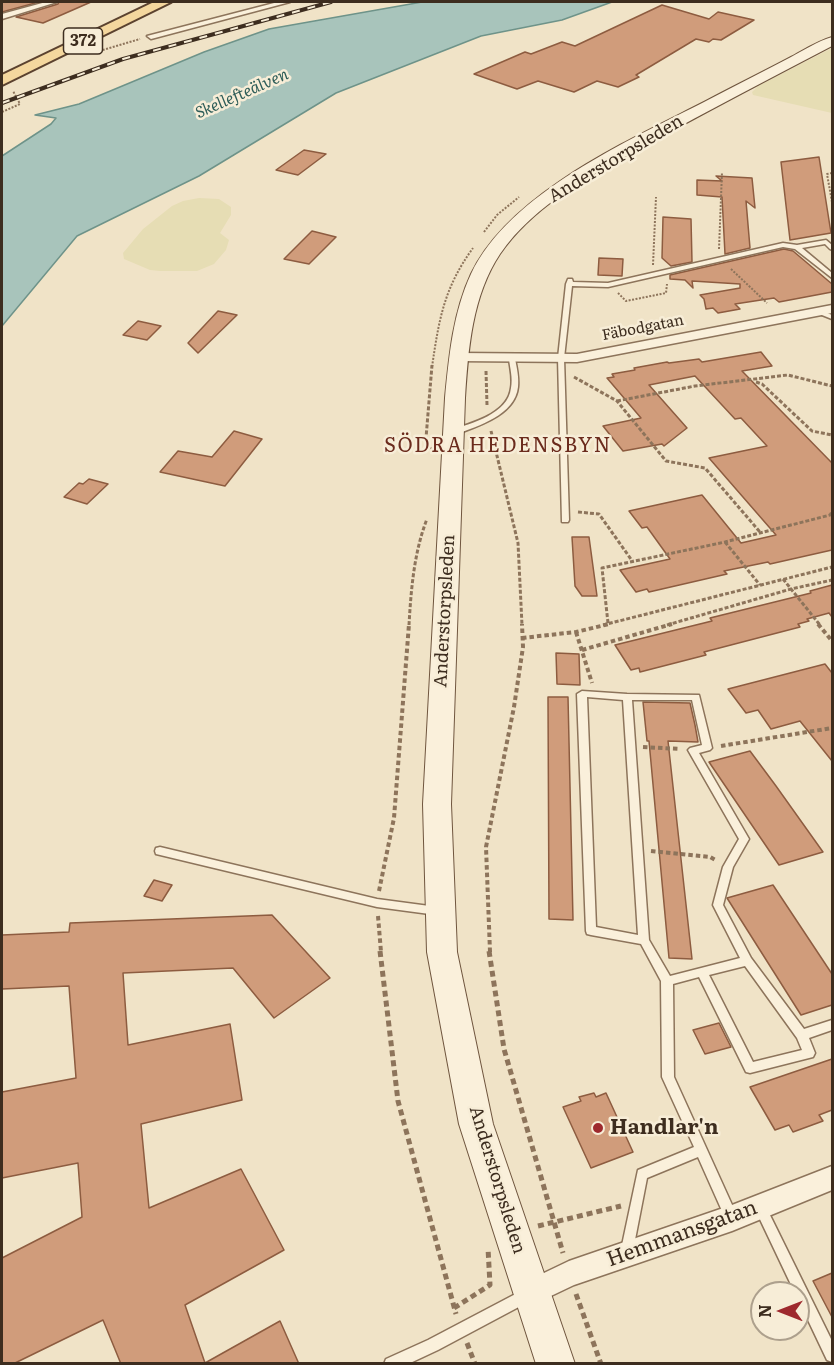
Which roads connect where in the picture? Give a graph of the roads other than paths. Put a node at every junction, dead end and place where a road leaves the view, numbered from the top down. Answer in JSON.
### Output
{"nodes":[{"id":1,"x":53,"y":2,"type":"edge"},
{"id":2,"x":164,"y":2,"type":"edge"},
{"id":3,"x":286,"y":2,"type":"edge"},
{"id":4,"x":2,"y":17,"type":"edge"},
{"id":5,"x":151,"y":36,"type":"road end"},
{"id":6,"x":832,"y":41,"type":"edge"},
{"id":7,"x":2,"y":81,"type":"edge"},
{"id":8,"x":797,"y":248,"type":"junction"},
{"id":9,"x":832,"y":248,"type":"edge"},
{"id":10,"x":832,"y":276,"type":"edge"},
{"id":11,"x":826,"y":310,"type":"edge"},
{"id":12,"x":832,"y":317,"type":"edge"},
{"id":13,"x":459,"y":350,"type":"junction"},
{"id":14,"x":512,"y":359,"type":"junction"},
{"id":15,"x":561,"y":365,"type":"junction"},
{"id":16,"x":454,"y":432,"type":"junction"},
{"id":17,"x":565,"y":520,"type":"dead end"},
{"id":18,"x":627,"y":696,"type":"junction"},
{"id":19,"x":160,"y":851,"type":"dead end"},
{"id":20,"x":440,"y":911,"type":"junction"},
{"id":21,"x":644,"y":940,"type":"junction"},
{"id":22,"x":747,"y":961,"type":"junction"},
{"id":23,"x":702,"y":972,"type":"junction"},
{"id":24,"x":667,"y":981,"type":"junction"},
{"id":25,"x":832,"y":1025,"type":"edge"},
{"id":26,"x":802,"y":1035,"type":"junction"},
{"id":27,"x":701,"y":1150,"type":"junction"},
{"id":28,"x":832,"y":1178,"type":"edge"},
{"id":29,"x":760,"y":1206,"type":"junction"},
{"id":30,"x":732,"y":1218,"type":"junction"},
{"id":31,"x":627,"y":1254,"type":"junction"},
{"id":32,"x":532,"y":1292,"type":"junction"},
{"id":33,"x":832,"y":1355,"type":"edge"},
{"id":34,"x":391,"y":1364,"type":"edge"},
{"id":35,"x":556,"y":1364,"type":"edge"}],
"edges":[{"from":1,"to":4,"type":"street"},
{"from":2,"to":7,"type":"main road","number":"372"},
{"from":3,"to":5,"type":"street"},
{"from":6,"to":13,"type":"main road","name":"Anderstorpsleden"},
{"from":8,"to":9,"type":"lane"},
{"from":8,"to":10,"type":"lane"},
{"from":8,"to":15,"type":"lane"},
{"from":11,"to":12,"type":"lane"},
{"from":11,"to":15,"type":"street","name":"Fäbodgatan"},
{"from":13,"to":14,"type":"street","name":"Fäbodgatan"},
{"from":13,"to":16,"type":"main road","name":"Anderstorpsleden"},
{"from":14,"to":15,"type":"street","name":"Fäbodgatan"},
{"from":14,"to":16,"type":"lane"},
{"from":15,"to":17,"type":"lane"},
{"from":16,"to":20,"type":"main road","name":"Anderstorpsleden"},
{"from":18,"to":21,"type":"lane"},
{"from":18,"to":21,"type":"lane"},
{"from":18,"to":22,"type":"lane"},
{"from":19,"to":20,"type":"lane"},
{"from":20,"to":32,"type":"main road","name":"Anderstorpsleden"},
{"from":21,"to":24,"type":"lane"},
{"from":22,"to":23,"type":"lane"},
{"from":22,"to":26,"type":"lane"},
{"from":23,"to":24,"type":"lane"},
{"from":23,"to":26,"type":"lane"},
{"from":24,"to":27,"type":"lane"},
{"from":25,"to":26,"type":"lane"},
{"from":27,"to":30,"type":"lane"},
{"from":27,"to":31,"type":"lane"},
{"from":28,"to":29,"type":"street","name":"Hemmansgatan"},
{"from":29,"to":30,"type":"street","name":"Hemmansgatan"},
{"from":29,"to":33,"type":"lane"},
{"from":30,"to":31,"type":"street","name":"Hemmansgatan"},
{"from":31,"to":32,"type":"street","name":"Hemmansgatan"},
{"from":32,"to":34,"type":"lane"},
{"from":32,"to":35,"type":"main road","name":"Anderstorpsleden"}]}
